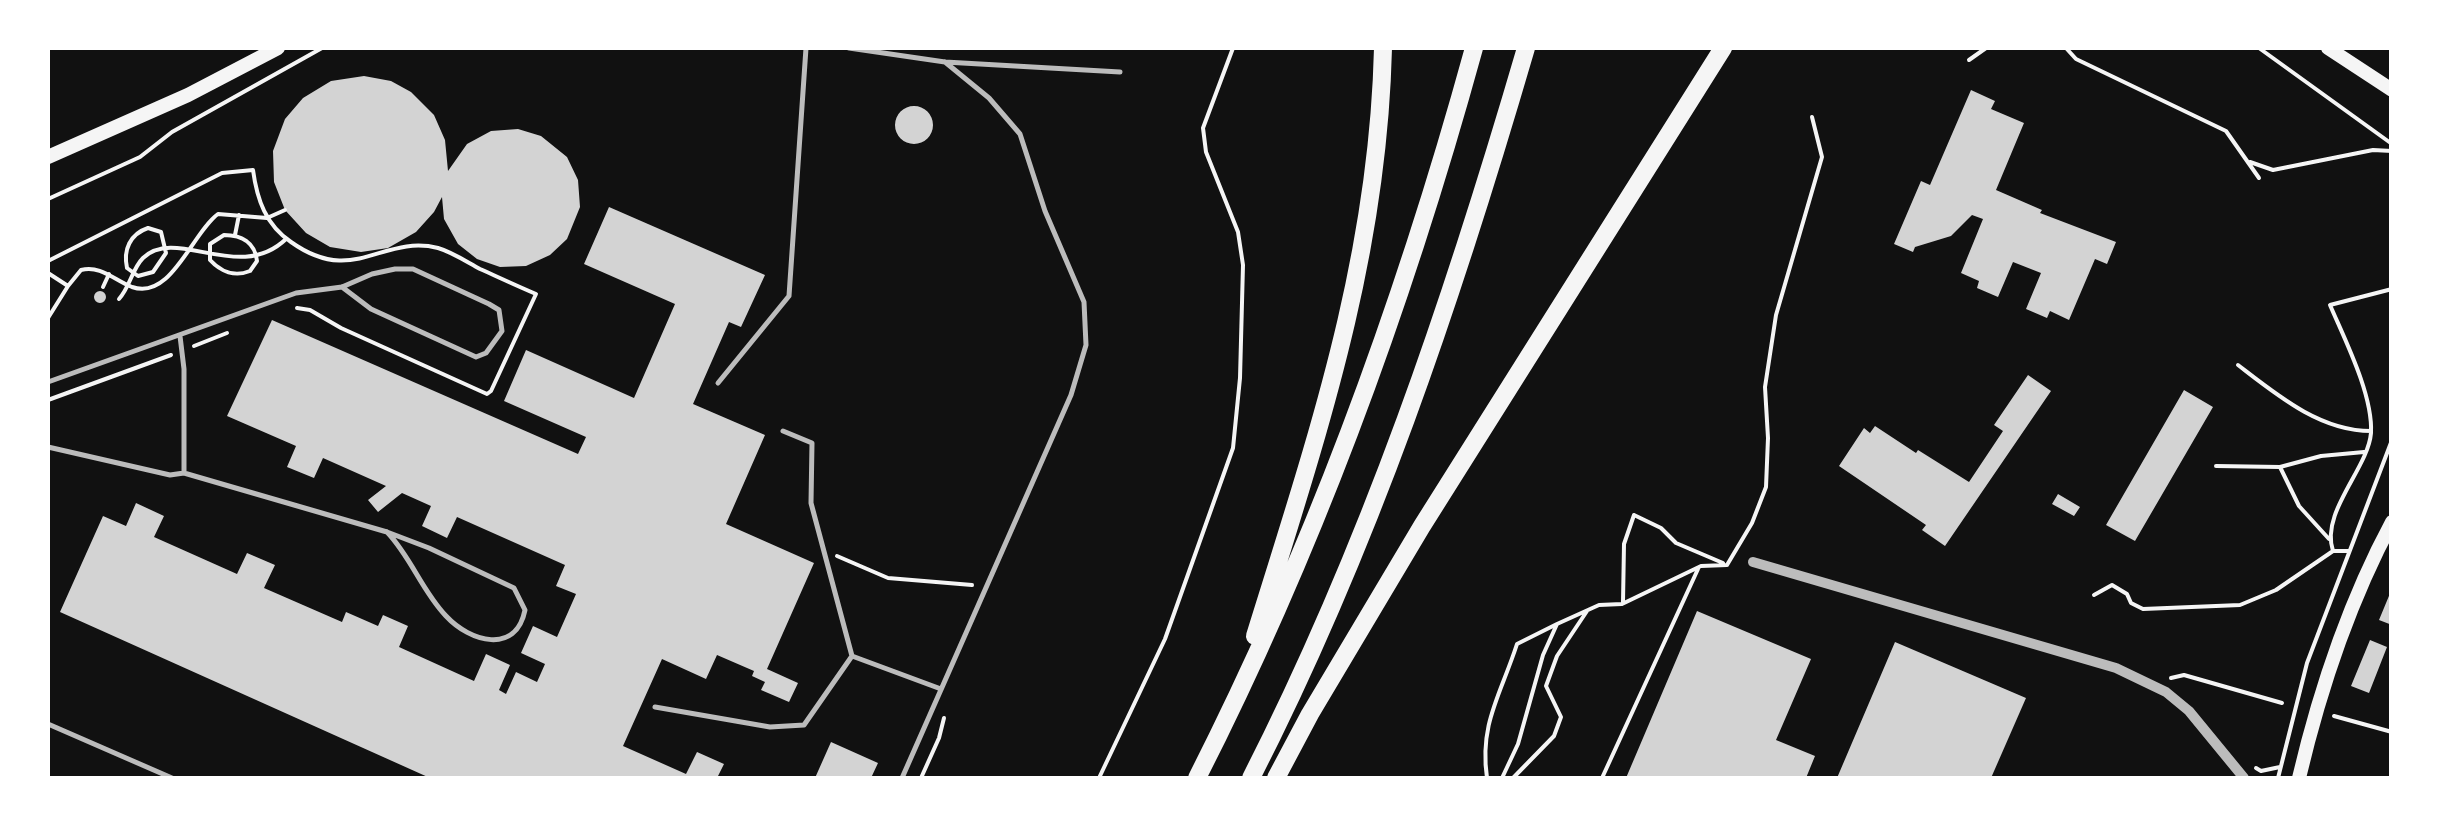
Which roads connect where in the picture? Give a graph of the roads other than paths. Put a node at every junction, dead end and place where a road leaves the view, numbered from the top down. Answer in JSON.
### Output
{"nodes":[{"id":1,"x":278,"y":48,"type":"edge"},
{"id":2,"x":806,"y":48,"type":"edge"},
{"id":3,"x":849,"y":48,"type":"edge"},
{"id":4,"x":1383,"y":48,"type":"edge"},
{"id":5,"x":1474,"y":48,"type":"edge"},
{"id":6,"x":1526,"y":48,"type":"edge"},
{"id":7,"x":1723,"y":48,"type":"edge"},
{"id":8,"x":2328,"y":48,"type":"edge"},
{"id":9,"x":944,"y":62,"type":"junction"},
{"id":10,"x":1120,"y":72,"type":"dead end"},
{"id":11,"x":2392,"y":90,"type":"edge"},
{"id":12,"x":48,"y":157,"type":"edge"},
{"id":13,"x":342,"y":288,"type":"junction"},
{"id":14,"x":180,"y":335,"type":"junction"},
{"id":15,"x":48,"y":382,"type":"edge"},
{"id":16,"x":718,"y":383,"type":"dead end"},
{"id":17,"x":783,"y":431,"type":"dead end"},
{"id":18,"x":48,"y":447,"type":"edge"},
{"id":19,"x":184,"y":473,"type":"junction"},
{"id":20,"x":2392,"y":522,"type":"edge"},
{"id":21,"x":386,"y":532,"type":"junction"},
{"id":22,"x":1753,"y":562,"type":"dead end"},
{"id":23,"x":852,"y":656,"type":"junction"},
{"id":24,"x":941,"y":690,"type":"junction"},
{"id":25,"x":654,"y":707,"type":"dead end"},
{"id":26,"x":1232,"y":709,"type":"junction"},
{"id":27,"x":48,"y":724,"type":"edge"},
{"id":28,"x":172,"y":778,"type":"edge"},
{"id":29,"x":902,"y":778,"type":"edge"},
{"id":30,"x":1197,"y":778,"type":"edge"},
{"id":31,"x":1251,"y":778,"type":"edge"},
{"id":32,"x":1276,"y":778,"type":"edge"},
{"id":33,"x":2244,"y":778,"type":"edge"},
{"id":34,"x":2299,"y":778,"type":"edge"}],
"edges":[{"from":1,"to":12,"type":"main road"},
{"from":2,"to":16,"type":"lane"},
{"from":3,"to":9,"type":"lane"},
{"from":4,"to":26,"type":"highway"},
{"from":5,"to":26,"type":"highway"},
{"from":6,"to":31,"type":"highway"},
{"from":7,"to":32,"type":"highway"},
{"from":8,"to":11,"type":"main road"},
{"from":9,"to":10,"type":"lane"},
{"from":9,"to":24,"type":"lane"},
{"from":13,"to":13,"type":"lane"},
{"from":13,"to":14,"type":"lane"},
{"from":14,"to":15,"type":"lane"},
{"from":14,"to":19,"type":"lane"},
{"from":17,"to":23,"type":"lane"},
{"from":18,"to":19,"type":"lane"},
{"from":19,"to":21,"type":"lane"},
{"from":20,"to":34,"type":"main road"},
{"from":21,"to":21,"type":"lane"},
{"from":22,"to":33,"type":"street"},
{"from":23,"to":24,"type":"lane"},
{"from":23,"to":25,"type":"lane"},
{"from":24,"to":29,"type":"lane"},
{"from":26,"to":30,"type":"highway"},
{"from":27,"to":28,"type":"lane"}]}
